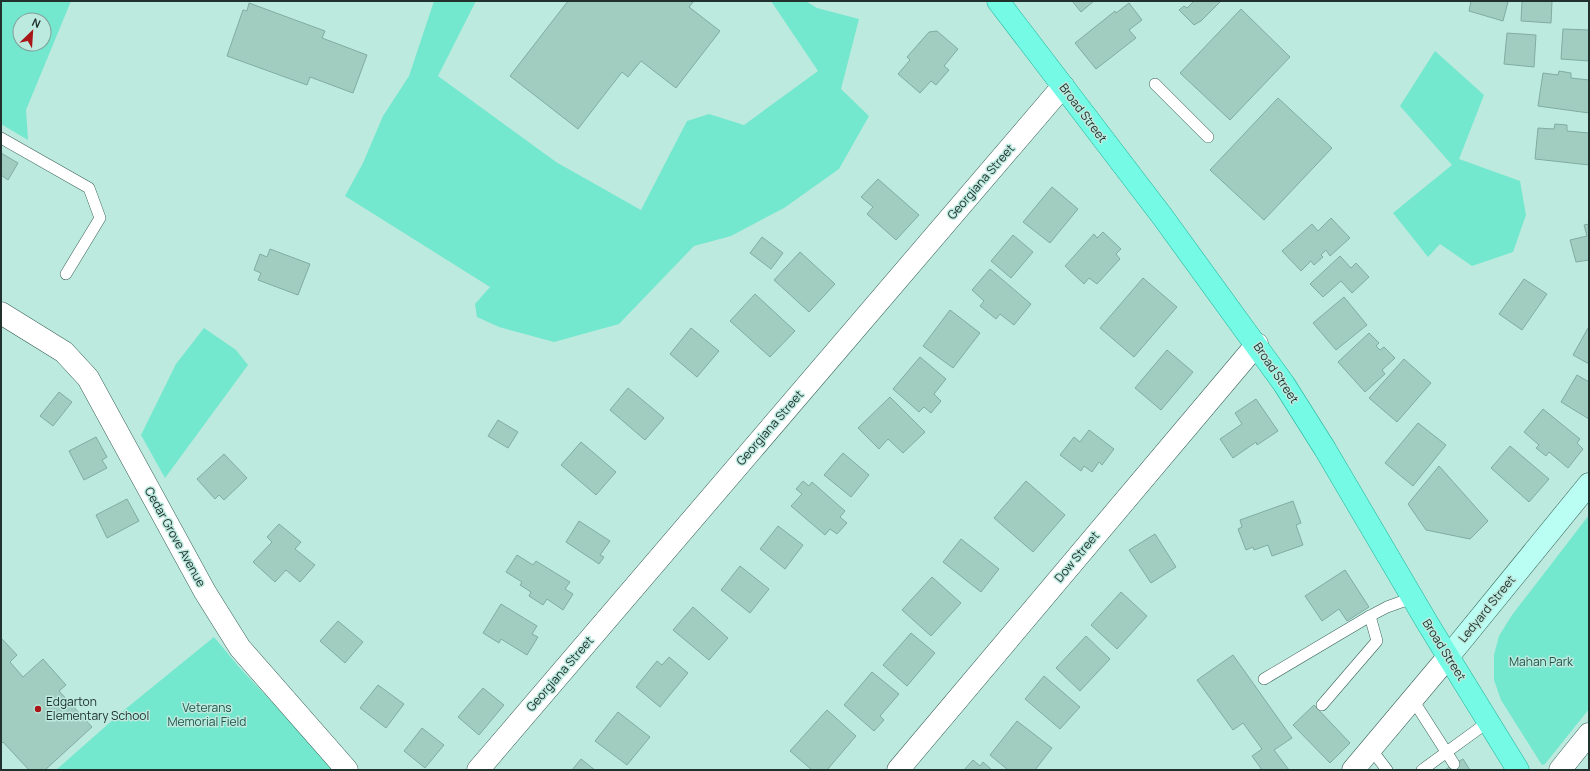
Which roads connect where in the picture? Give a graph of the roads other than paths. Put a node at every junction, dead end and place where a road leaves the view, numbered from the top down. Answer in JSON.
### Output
{"nodes":[{"id":1,"x":998,"y":1,"type":"edge"},
{"id":2,"x":1155,"y":84,"type":"dead end"},
{"id":3,"x":1062,"y":86,"type":"junction"},
{"id":4,"x":1208,"y":137,"type":"dead end"},
{"id":5,"x":1,"y":138,"type":"edge"},
{"id":6,"x":66,"y":274,"type":"dead end"},
{"id":7,"x":1,"y":313,"type":"edge"},
{"id":8,"x":1256,"y":344,"type":"junction"},
{"id":9,"x":1589,"y":484,"type":"edge"},
{"id":10,"x":1412,"y":598,"type":"junction"},
{"id":11,"x":1370,"y":616,"type":"junction"},
{"id":12,"x":1448,"y":657,"type":"junction"},
{"id":13,"x":1264,"y":679,"type":"dead end"},
{"id":14,"x":1413,"y":700,"type":"junction"},
{"id":15,"x":1322,"y":705,"type":"dead end"},
{"id":16,"x":1488,"y":722,"type":"junction"},
{"id":17,"x":1589,"y":734,"type":"edge"},
{"id":18,"x":1371,"y":749,"type":"junction"},
{"id":19,"x":1447,"y":751,"type":"junction"},
{"id":20,"x":1454,"y":764,"type":"dead end"},
{"id":21,"x":1426,"y":769,"type":"edge"},
{"id":22,"x":347,"y":770,"type":"edge"},
{"id":23,"x":478,"y":770,"type":"edge"},
{"id":24,"x":898,"y":770,"type":"edge"},
{"id":25,"x":1353,"y":770,"type":"edge"},
{"id":26,"x":1387,"y":770,"type":"edge"},
{"id":27,"x":1518,"y":770,"type":"edge"},
{"id":28,"x":1560,"y":770,"type":"edge"}],
"edges":[{"from":1,"to":3,"type":"main road","name":"Broad Street"},
{"from":2,"to":4,"type":"lane"},
{"from":3,"to":8,"type":"main road","name":"Broad Street"},
{"from":3,"to":23,"type":"street","name":"Georgiana Street"},
{"from":5,"to":6,"type":"lane"},
{"from":7,"to":22,"type":"street","name":"Cedar Grove Avenue"},
{"from":8,"to":10,"type":"main road","name":"Broad Street"},
{"from":8,"to":24,"type":"street","name":"Dow Street"},
{"from":9,"to":12,"type":"street","name":"Ledyard Street"},
{"from":10,"to":11,"type":"lane"},
{"from":10,"to":12,"type":"main road","name":"Broad Street"},
{"from":11,"to":13,"type":"lane"},
{"from":11,"to":15,"type":"lane"},
{"from":12,"to":14,"type":"street","name":"Ledyard Street"},
{"from":12,"to":16,"type":"main road","name":"Broad Street"},
{"from":14,"to":18,"type":"street","name":"Ledyard Street"},
{"from":14,"to":19,"type":"lane"},
{"from":16,"to":19,"type":"lane"},
{"from":16,"to":27,"type":"main road","name":"Broad Street"},
{"from":17,"to":28,"type":"street"},
{"from":18,"to":25,"type":"street","name":"Ledyard Street"},
{"from":18,"to":26,"type":"lane"},
{"from":19,"to":20,"type":"lane"},
{"from":19,"to":21,"type":"lane"}]}
